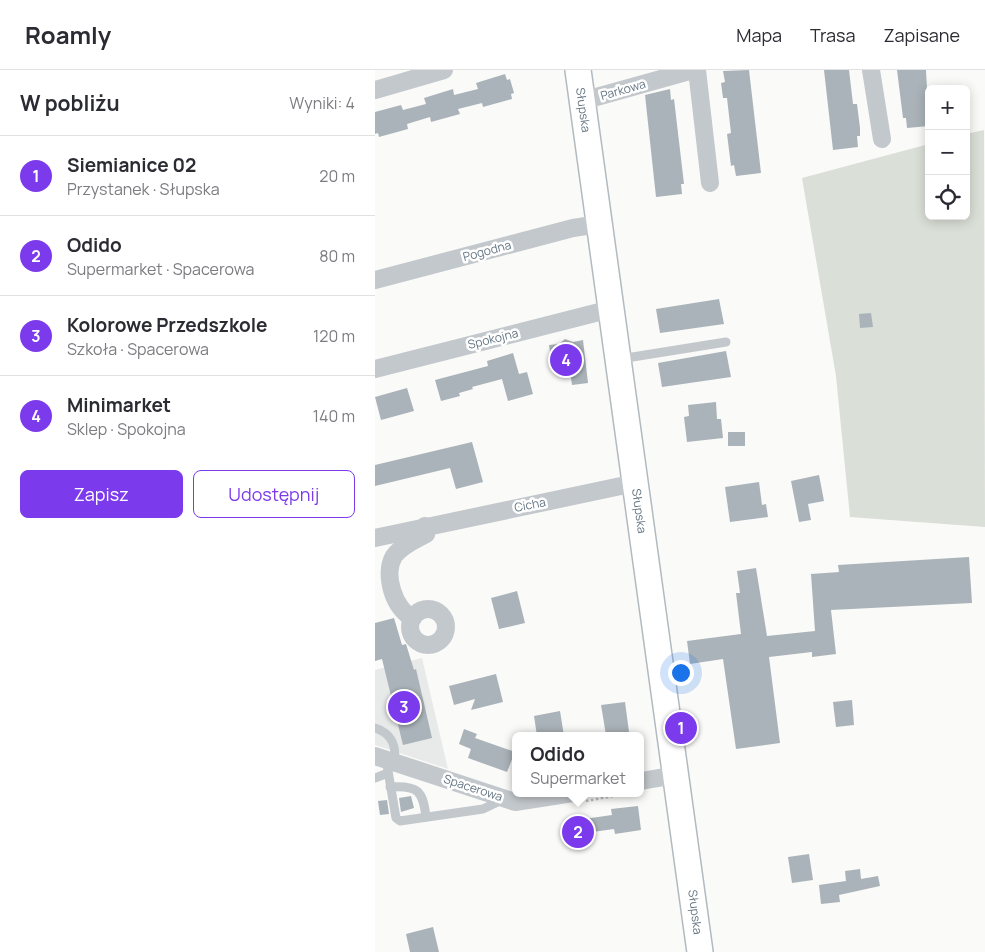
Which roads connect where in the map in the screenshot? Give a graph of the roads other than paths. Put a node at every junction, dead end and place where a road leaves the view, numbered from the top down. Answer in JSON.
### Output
{"nodes":[{"id":1,"x":444,"y":70,"type":"edge"},
{"id":2,"x":578,"y":70,"type":"edge"},
{"id":3,"x":693,"y":70,"type":"edge"},
{"id":4,"x":697,"y":70,"type":"edge"},
{"id":5,"x":871,"y":70,"type":"edge"},
{"id":6,"x":375,"y":90,"type":"edge"},
{"id":7,"x":582,"y":101,"type":"junction"},
{"id":8,"x":882,"y":139,"type":"dead end"},
{"id":9,"x":710,"y":183,"type":"dead end"},
{"id":10,"x":599,"y":224,"type":"junction"},
{"id":11,"x":375,"y":280,"type":"edge"},
{"id":12,"x":611,"y":309,"type":"junction"},
{"id":13,"x":726,"y":342,"type":"dead end"},
{"id":14,"x":618,"y":360,"type":"junction"},
{"id":15,"x":375,"y":369,"type":"edge"},
{"id":16,"x":635,"y":483,"type":"junction"},
{"id":17,"x":425,"y":526,"type":"junction"},
{"id":18,"x":375,"y":538,"type":"edge"},
{"id":19,"x":413,"y":618,"type":"dead end"},
{"id":20,"x":375,"y":728,"type":"edge"},
{"id":21,"x":386,"y":762,"type":"edge"},
{"id":22,"x":676,"y":775,"type":"junction"},
{"id":23,"x":375,"y":778,"type":"edge"},
{"id":24,"x":644,"y":780,"type":"edge"},
{"id":25,"x":390,"y":787,"type":"junction"},
{"id":26,"x":552,"y":797,"type":"edge"},
{"id":27,"x":505,"y":799,"type":"junction"},
{"id":28,"x":426,"y":817,"type":"junction"},
{"id":29,"x":700,"y":952,"type":"edge"}],
"edges":[{"from":1,"to":6,"type":"street"},
{"from":2,"to":7,"type":"main road","name":"Słupska"},
{"from":3,"to":7,"type":"street","name":"Parkowa"},
{"from":4,"to":9,"type":"street"},
{"from":5,"to":8,"type":"street"},
{"from":7,"to":10,"type":"main road","name":"Słupska"},
{"from":10,"to":11,"type":"street","name":"Pogodna"},
{"from":10,"to":12,"type":"main road","name":"Słupska"},
{"from":12,"to":14,"type":"main road","name":"Słupska"},
{"from":12,"to":15,"type":"street","name":"Spokojna"},
{"from":13,"to":14,"type":"lane"},
{"from":14,"to":16,"type":"main road","name":"Słupska"},
{"from":16,"to":17,"type":"street","name":"Cicha"},
{"from":16,"to":22,"type":"main road","name":"Słupska"},
{"from":17,"to":18,"type":"street","name":"Cicha"},
{"from":17,"to":19,"type":"street"},
{"from":20,"to":21,"type":"lane"},
{"from":21,"to":23,"type":"lane"},
{"from":21,"to":25,"type":"lane"},
{"from":21,"to":27,"type":"street","name":"Spacerowa"},
{"from":22,"to":24,"type":"street"},
{"from":22,"to":29,"type":"main road","name":"Słupska"},
{"from":25,"to":28,"type":"lane"},
{"from":25,"to":28,"type":"lane"},
{"from":26,"to":27,"type":"street","name":"Spacerowa"},
{"from":27,"to":28,"type":"lane"}]}
